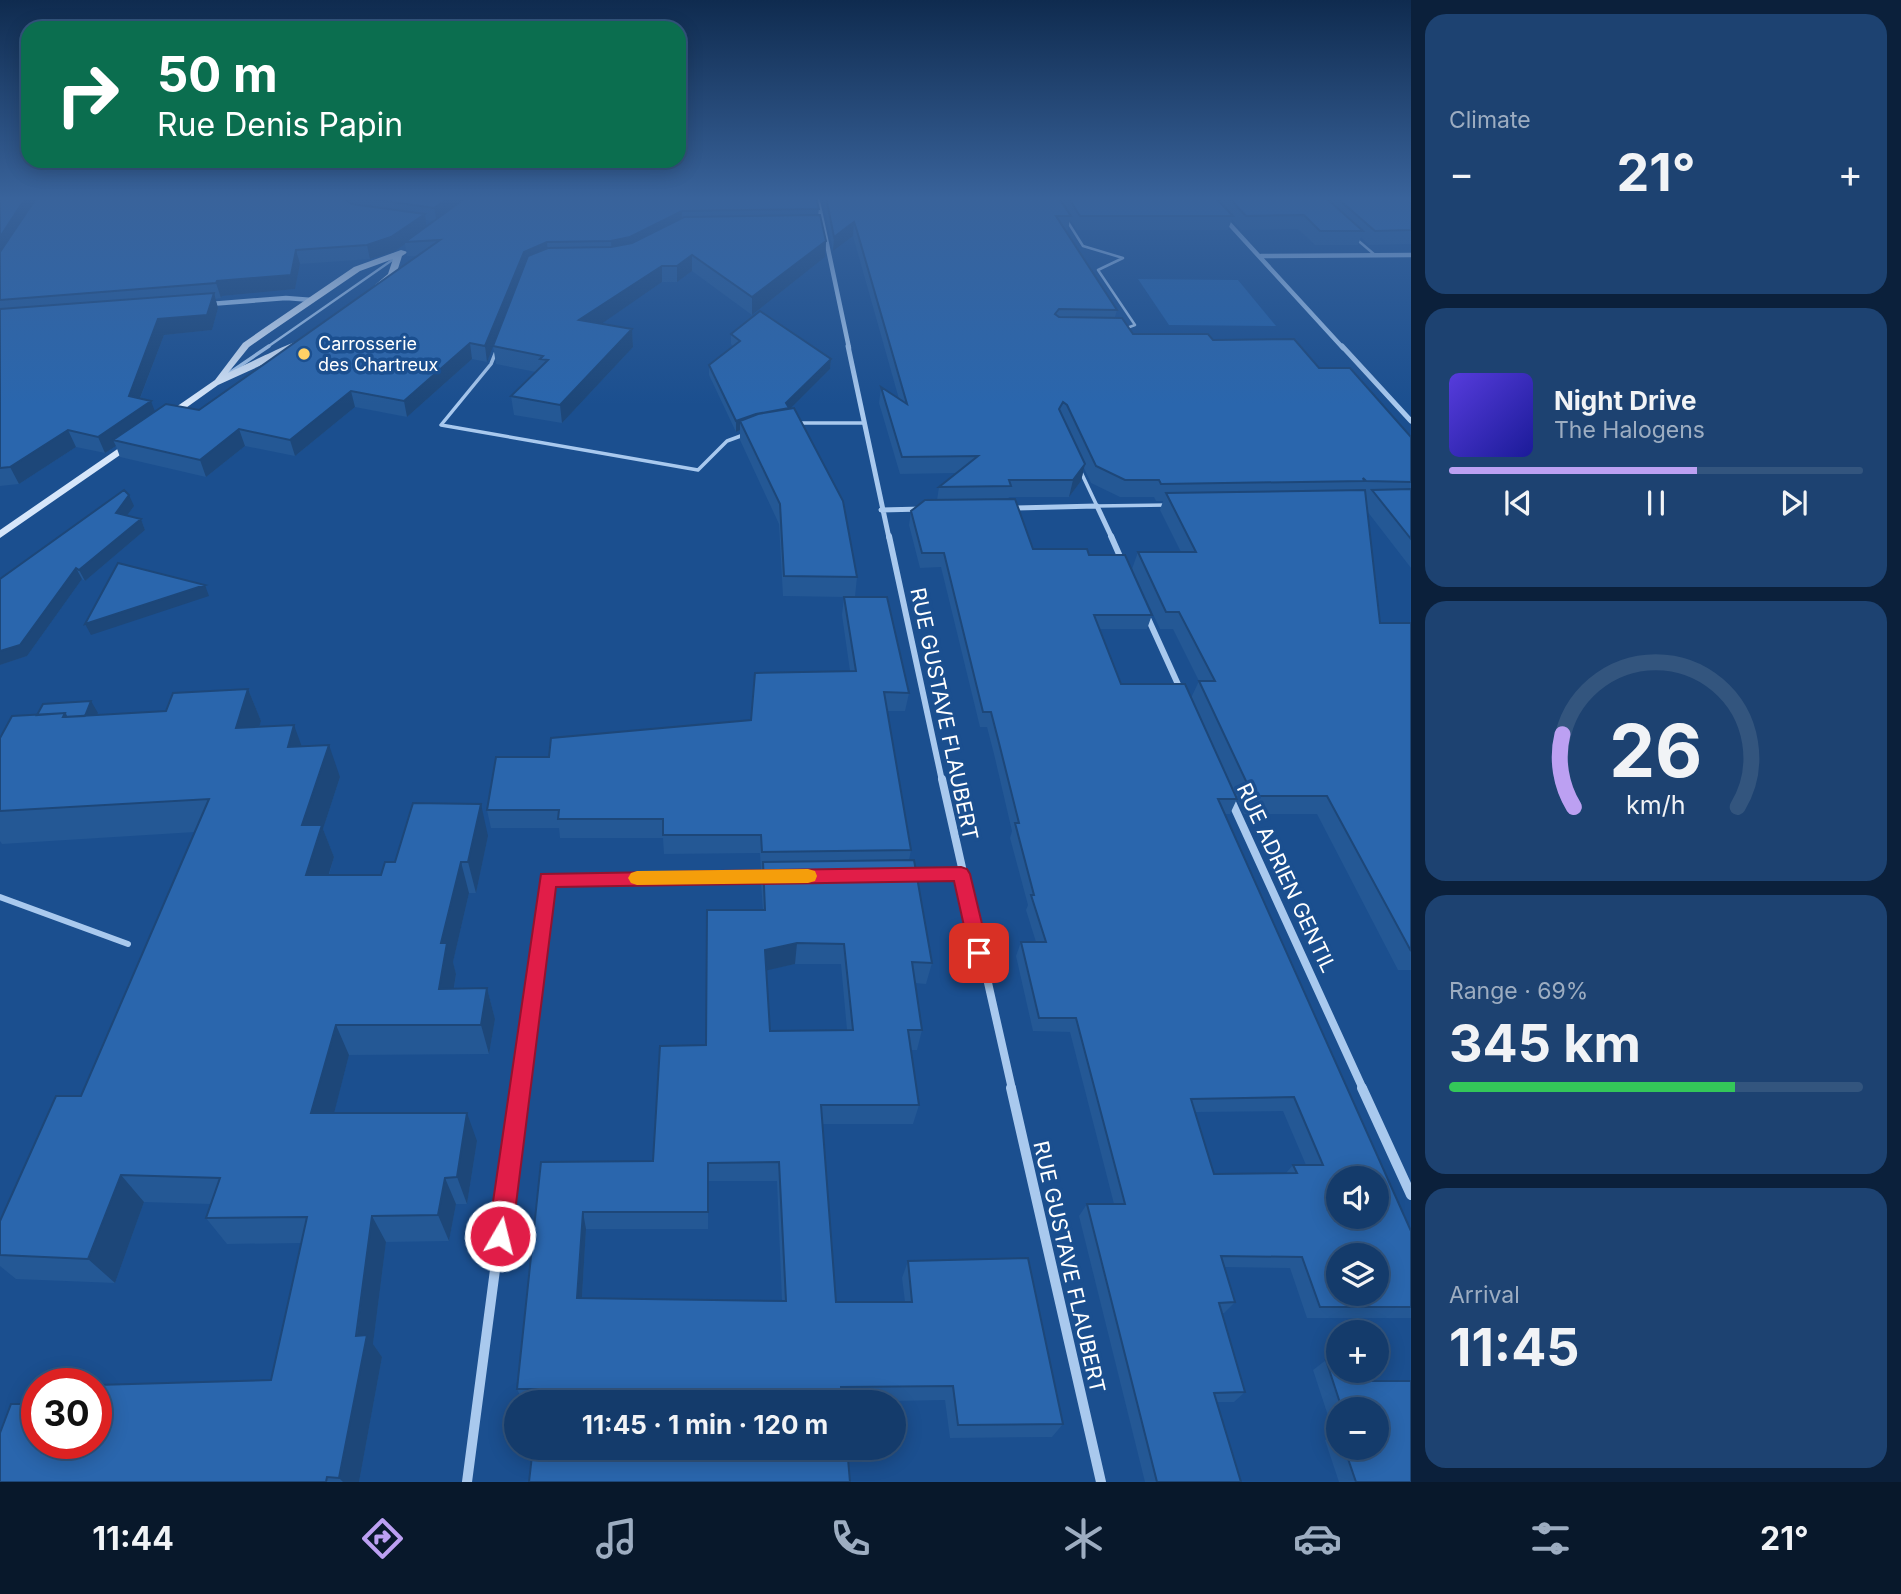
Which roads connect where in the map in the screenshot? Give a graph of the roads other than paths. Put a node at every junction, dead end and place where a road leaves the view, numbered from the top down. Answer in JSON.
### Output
{"nodes":[{"id":1,"x":366,"y":266,"type":"edge"},
{"id":2,"x":383,"y":266,"type":"edge"},
{"id":3,"x":395,"y":266,"type":"edge"},
{"id":4,"x":831,"y":266,"type":"edge"},
{"id":5,"x":1106,"y":266,"type":"edge"},
{"id":6,"x":1270,"y":266,"type":"edge"},
{"id":7,"x":368,"y":292,"type":"edge"},
{"id":8,"x":312,"y":300,"type":"junction"},
{"id":9,"x":204,"y":304,"type":"edge"},
{"id":10,"x":1119,"y":329,"type":"edge"},
{"id":11,"x":304,"y":337,"type":"edge"},
{"id":12,"x":500,"y":340,"type":"edge"},
{"id":13,"x":215,"y":383,"type":"junction"},
{"id":14,"x":1411,"y":421,"type":"edge"},
{"id":15,"x":159,"y":423,"type":"edge"},
{"id":16,"x":863,"y":423,"type":"junction"},
{"id":17,"x":792,"y":424,"type":"edge"},
{"id":18,"x":148,"y":431,"type":"edge"},
{"id":19,"x":753,"y":431,"type":"edge"},
{"id":20,"x":1075,"y":458,"type":"edge"},
{"id":21,"x":1179,"y":505,"type":"edge"},
{"id":22,"x":1097,"y":506,"type":"junction"},
{"id":23,"x":1002,"y":508,"type":"edge"},
{"id":24,"x":935,"y":509,"type":"edge"},
{"id":25,"x":881,"y":510,"type":"junction"},
{"id":26,"x":0,"y":535,"type":"edge"},
{"id":27,"x":1125,"y":569,"type":"edge"},
{"id":28,"x":1143,"y":606,"type":"edge"},
{"id":29,"x":1183,"y":694,"type":"edge"},
{"id":30,"x":1228,"y":794,"type":"edge"},
{"id":31,"x":961,"y":874,"type":"junction"},
{"id":32,"x":902,"y":875,"type":"edge"},
{"id":33,"x":779,"y":876,"type":"edge"},
{"id":34,"x":0,"y":897,"type":"edge"},
{"id":35,"x":128,"y":944,"type":"dead end"},
{"id":36,"x":1411,"y":1195,"type":"edge"},
{"id":37,"x":467,"y":1482,"type":"edge"},
{"id":38,"x":1101,"y":1482,"type":"edge"}],
"edges":[{"from":1,"to":8,"type":"main road"},
{"from":2,"to":13,"type":"lane"},
{"from":3,"to":7,"type":"main road"},
{"from":4,"to":16,"type":"street","name":"RUE GUSTAVE FLAUBERT"},
{"from":5,"to":10,"type":"lane"},
{"from":6,"to":14,"type":"street"},
{"from":8,"to":9,"type":"street"},
{"from":8,"to":13,"type":"main road"},
{"from":11,"to":13,"type":"main road"},
{"from":12,"to":19,"type":"lane"},
{"from":13,"to":15,"type":"main road"},
{"from":16,"to":17,"type":"lane"},
{"from":16,"to":25,"type":"street","name":"RUE GUSTAVE FLAUBERT"},
{"from":18,"to":26,"type":"main road"},
{"from":20,"to":22,"type":"lane"},
{"from":21,"to":22,"type":"lane"},
{"from":22,"to":23,"type":"street"},
{"from":22,"to":27,"type":"street"},
{"from":24,"to":25,"type":"street"},
{"from":25,"to":31,"type":"street","name":"RUE GUSTAVE FLAUBERT"},
{"from":28,"to":29,"type":"street"},
{"from":30,"to":36,"type":"street","name":"RUE ADRIEN GENTIL"},
{"from":31,"to":32,"type":"street"},
{"from":31,"to":38,"type":"street","name":"RUE GUSTAVE FLAUBERT"},
{"from":33,"to":37,"type":"street"},
{"from":34,"to":35,"type":"lane"}]}
